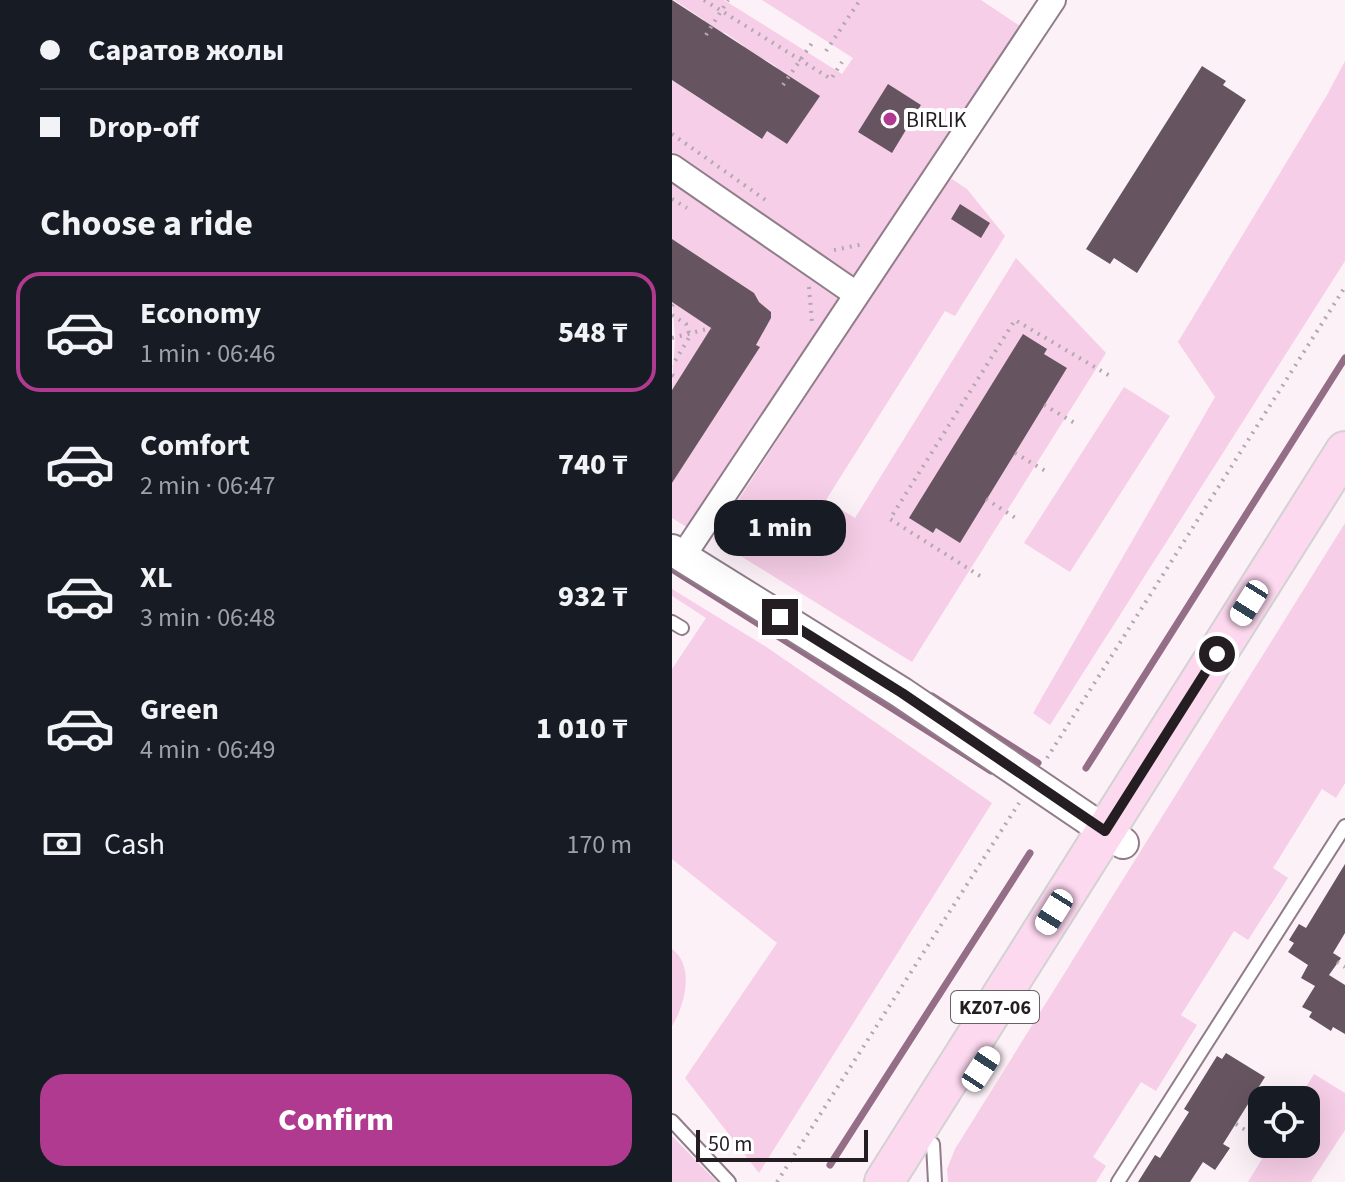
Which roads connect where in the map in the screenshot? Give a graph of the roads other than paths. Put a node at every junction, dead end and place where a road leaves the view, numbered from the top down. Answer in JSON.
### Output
{"nodes":[{"id":1,"x":1053,"y":0,"type":"edge"},
{"id":2,"x":672,"y":167,"type":"edge"},
{"id":3,"x":856,"y":294,"type":"junction"},
{"id":4,"x":1345,"y":451,"type":"edge"},
{"id":5,"x":1345,"y":491,"type":"edge"},
{"id":6,"x":677,"y":553,"type":"edge"},
{"id":7,"x":1345,"y":826,"type":"edge"},
{"id":8,"x":1114,"y":837,"type":"junction"},
{"id":9,"x":672,"y":1121,"type":"edge"},
{"id":10,"x":933,"y":1144,"type":"junction"},
{"id":11,"x":729,"y":1182,"type":"edge"},
{"id":12,"x":884,"y":1182,"type":"edge"},
{"id":13,"x":910,"y":1182,"type":"edge"},
{"id":14,"x":935,"y":1182,"type":"edge"},
{"id":15,"x":1118,"y":1182,"type":"edge"}],
"edges":[{"from":1,"to":3,"type":"street"},
{"from":2,"to":3,"type":"street"},
{"from":3,"to":6,"type":"street"},
{"from":4,"to":8,"type":"main road","number":"KZ07-06"},
{"from":5,"to":8,"type":"main road","number":"KZ07-06"},
{"from":6,"to":8,"type":"street"},
{"from":7,"to":15,"type":"lane"},
{"from":8,"to":10,"type":"main road","number":"KZ07-06"},
{"from":8,"to":12,"type":"main road","number":"KZ07-06"},
{"from":9,"to":11,"type":"lane"},
{"from":10,"to":13,"type":"main road","number":"KZ07-06"},
{"from":10,"to":14,"type":"lane"}]}
